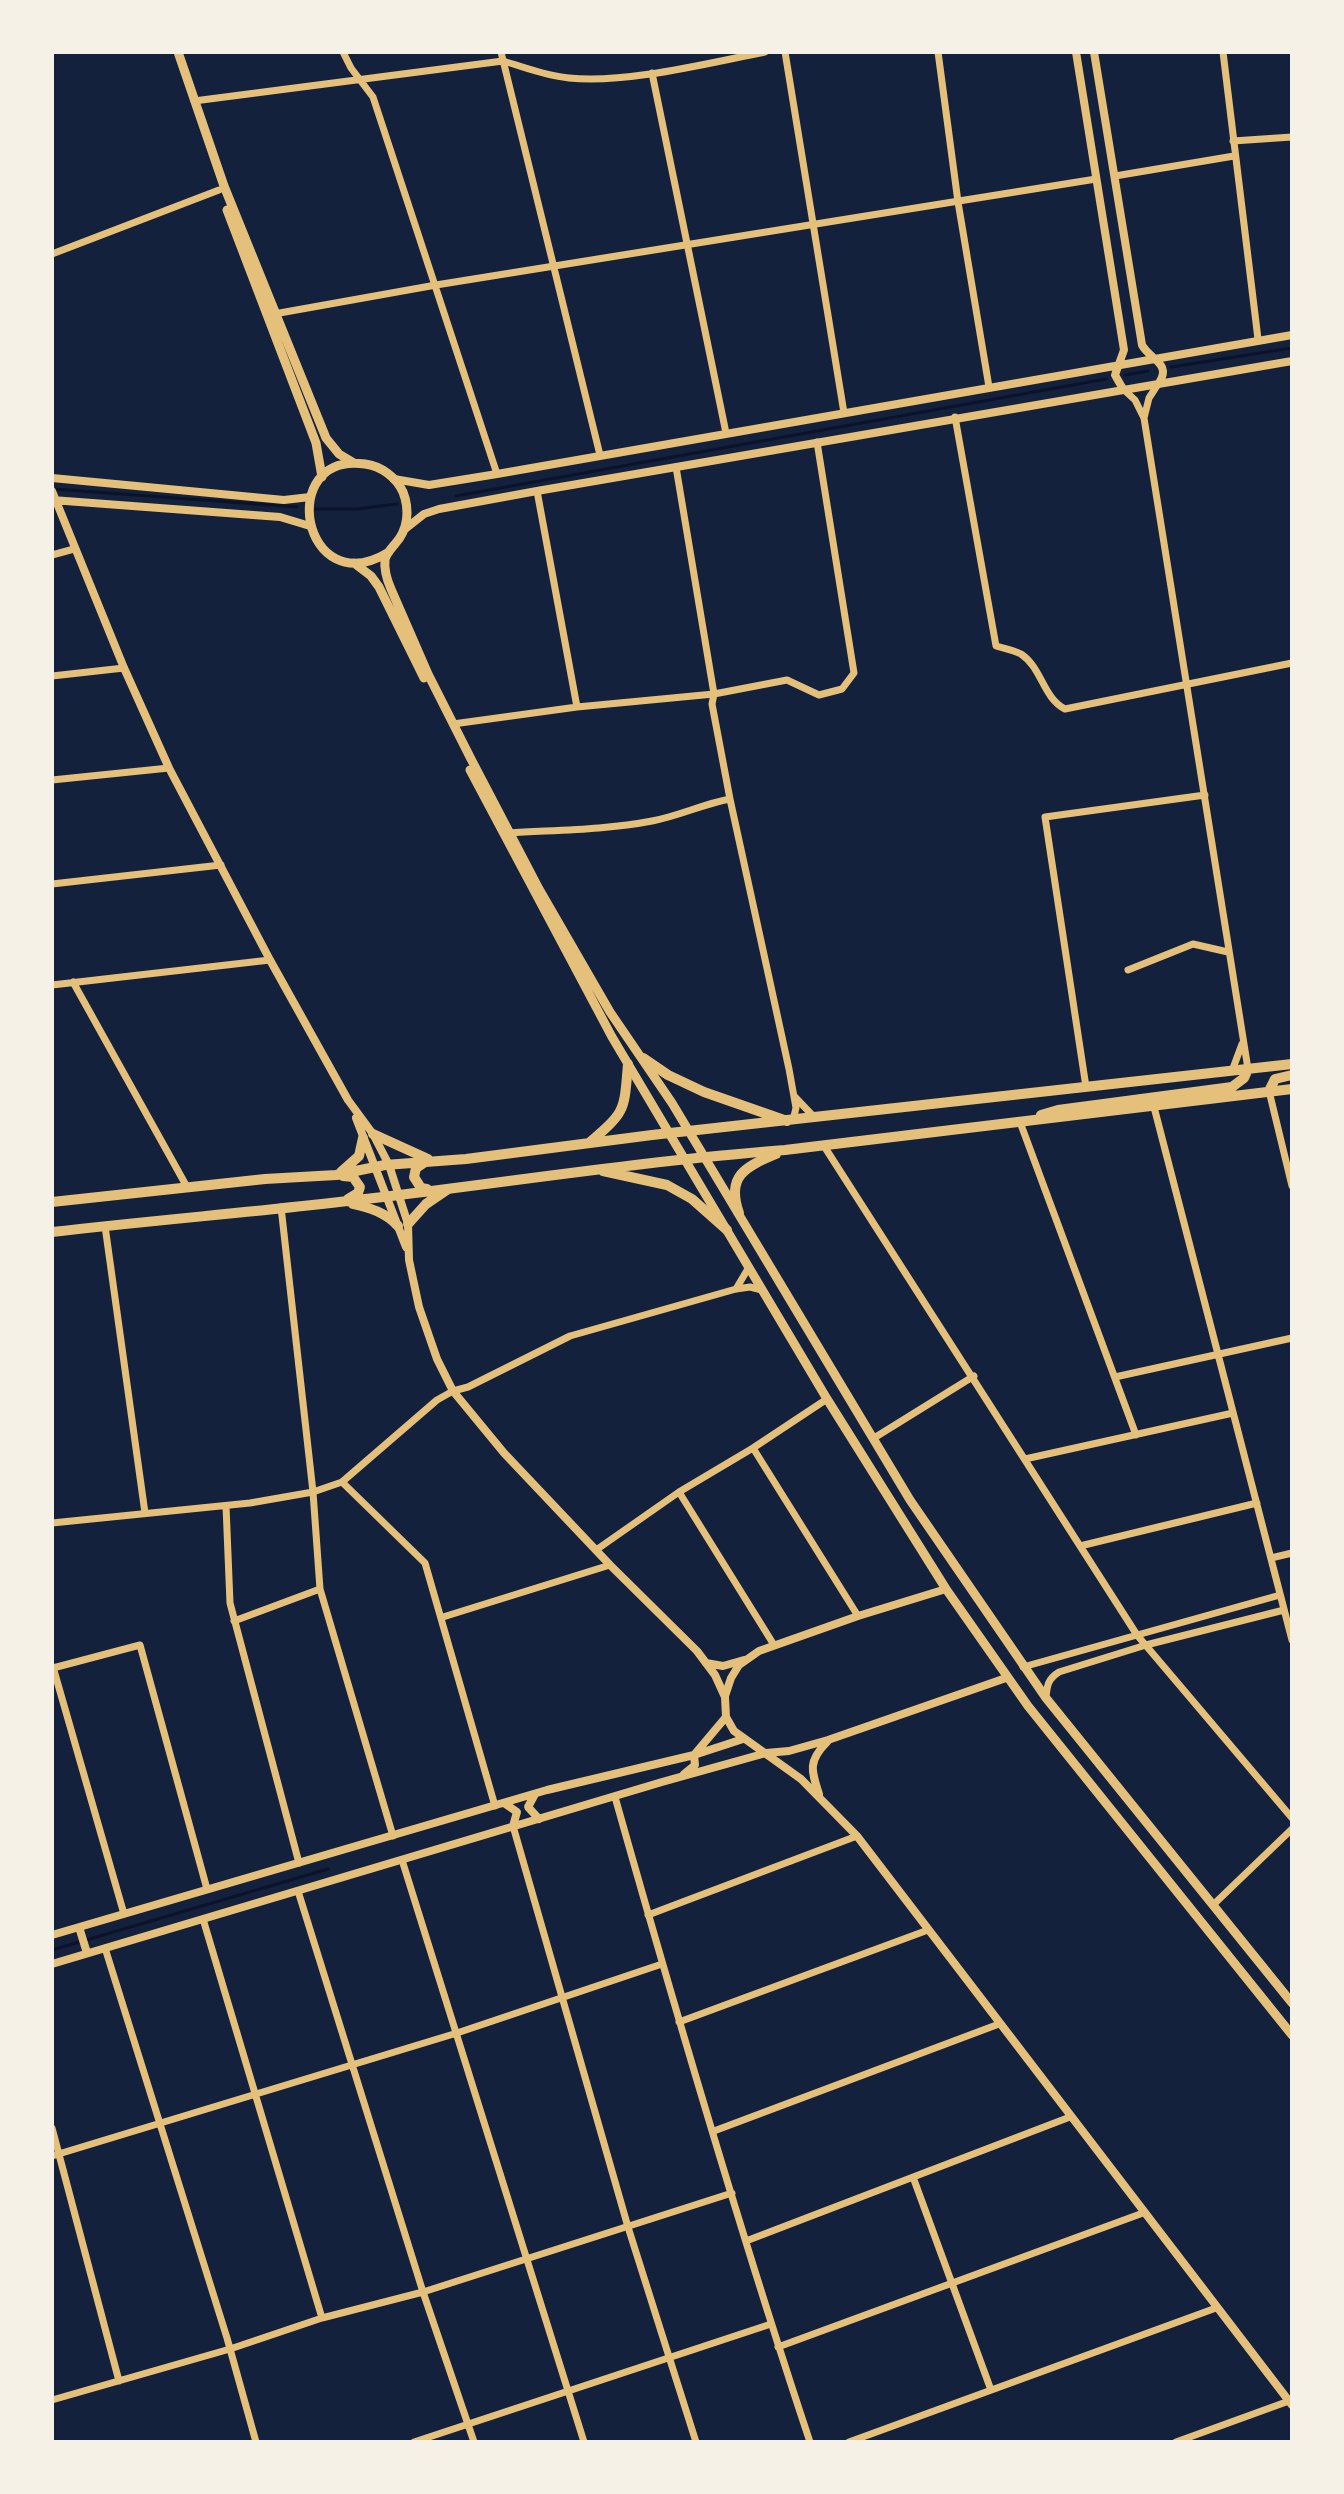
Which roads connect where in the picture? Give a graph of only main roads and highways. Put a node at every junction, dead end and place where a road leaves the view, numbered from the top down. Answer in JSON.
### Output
{"nodes":[{"id":1,"x":175,"y":52,"type":"edge"},
{"id":2,"x":354,"y":463,"type":"junction"},
{"id":3,"x":322,"y":477,"type":"junction"},
{"id":4,"x":389,"y":552,"type":"junction"},
{"id":5,"x":353,"y":562,"type":"junction"},
{"id":6,"x":643,"y":1058,"type":"junction"},
{"id":7,"x":628,"y":1064,"type":"junction"},
{"id":8,"x":1292,"y":1064,"type":"edge"},
{"id":9,"x":1248,"y":1069,"type":"junction"},
{"id":10,"x":1292,"y":1075,"type":"edge"},
{"id":11,"x":1292,"y":1089,"type":"edge"},
{"id":12,"x":1269,"y":1091,"type":"junction"},
{"id":13,"x":791,"y":1122,"type":"junction"},
{"id":14,"x":1020,"y":1122,"type":"junction"},
{"id":15,"x":689,"y":1132,"type":"junction"},
{"id":16,"x":669,"y":1134,"type":"junction"},
{"id":17,"x":589,"y":1143,"type":"junction"},
{"id":18,"x":785,"y":1150,"type":"junction"},
{"id":19,"x":704,"y":1156,"type":"junction"},
{"id":20,"x":683,"y":1158,"type":"junction"},
{"id":21,"x":428,"y":1161,"type":"junction"},
{"id":22,"x":593,"y":1169,"type":"junction"},
{"id":23,"x":336,"y":1175,"type":"junction"},
{"id":24,"x":450,"y":1188,"type":"junction"},
{"id":25,"x":434,"y":1189,"type":"junction"},
{"id":26,"x":343,"y":1201,"type":"junction"},
{"id":27,"x":52,"y":1202,"type":"edge"},
{"id":28,"x":739,"y":1213,"type":"junction"},
{"id":29,"x":727,"y":1230,"type":"junction"},
{"id":30,"x":52,"y":1232,"type":"edge"},
{"id":31,"x":936,"y":1538,"type":"junction"},
{"id":32,"x":920,"y":1548,"type":"junction"},
{"id":33,"x":1160,"y":1840,"type":"junction"},
{"id":34,"x":1145,"y":1853,"type":"junction"},
{"id":35,"x":1292,"y":2003,"type":"edge"},
{"id":36,"x":1292,"y":2035,"type":"edge"}],
"edges":[{"from":1,"to":2,"type":"main road"},
{"from":1,"to":3,"type":"main road"},
{"from":2,"to":3,"type":"main road"},
{"from":2,"to":4,"type":"main road"},
{"from":3,"to":5,"type":"main road"},
{"from":4,"to":5,"type":"main road"},
{"from":4,"to":6,"type":"main road"},
{"from":5,"to":7,"type":"main road"},
{"from":6,"to":13,"type":"main road"},
{"from":6,"to":15,"type":"main road"},
{"from":7,"to":16,"type":"main road"},
{"from":7,"to":17,"type":"main road"},
{"from":8,"to":9,"type":"main road"},
{"from":9,"to":13,"type":"main road"},
{"from":9,"to":14,"type":"main road"},
{"from":10,"to":12,"type":"main road"},
{"from":11,"to":12,"type":"main road"},
{"from":12,"to":14,"type":"main road"},
{"from":13,"to":15,"type":"main road"},
{"from":14,"to":18,"type":"main road"},
{"from":15,"to":16,"type":"main road"},
{"from":15,"to":19,"type":"main road"},
{"from":16,"to":17,"type":"main road"},
{"from":16,"to":20,"type":"main road"},
{"from":17,"to":21,"type":"main road"},
{"from":18,"to":19,"type":"main road"},
{"from":18,"to":28,"type":"main road"},
{"from":19,"to":20,"type":"main road"},
{"from":19,"to":28,"type":"main road"},
{"from":20,"to":22,"type":"main road"},
{"from":20,"to":29,"type":"main road"},
{"from":21,"to":23,"type":"main road"},
{"from":21,"to":23,"type":"main road"},
{"from":21,"to":25,"type":"main road"},
{"from":22,"to":24,"type":"main road"},
{"from":22,"to":29,"type":"main road"},
{"from":23,"to":26,"type":"main road"},
{"from":23,"to":27,"type":"main road"},
{"from":24,"to":25,"type":"main road"},
{"from":24,"to":26,"type":"main road"},
{"from":25,"to":26,"type":"main road"},
{"from":26,"to":30,"type":"main road"},
{"from":28,"to":31,"type":"main road"},
{"from":29,"to":32,"type":"main road"},
{"from":31,"to":32,"type":"main road"},
{"from":31,"to":33,"type":"main road"},
{"from":32,"to":34,"type":"main road"},
{"from":33,"to":34,"type":"main road"},
{"from":33,"to":35,"type":"main road"},
{"from":34,"to":36,"type":"main road"}]}
